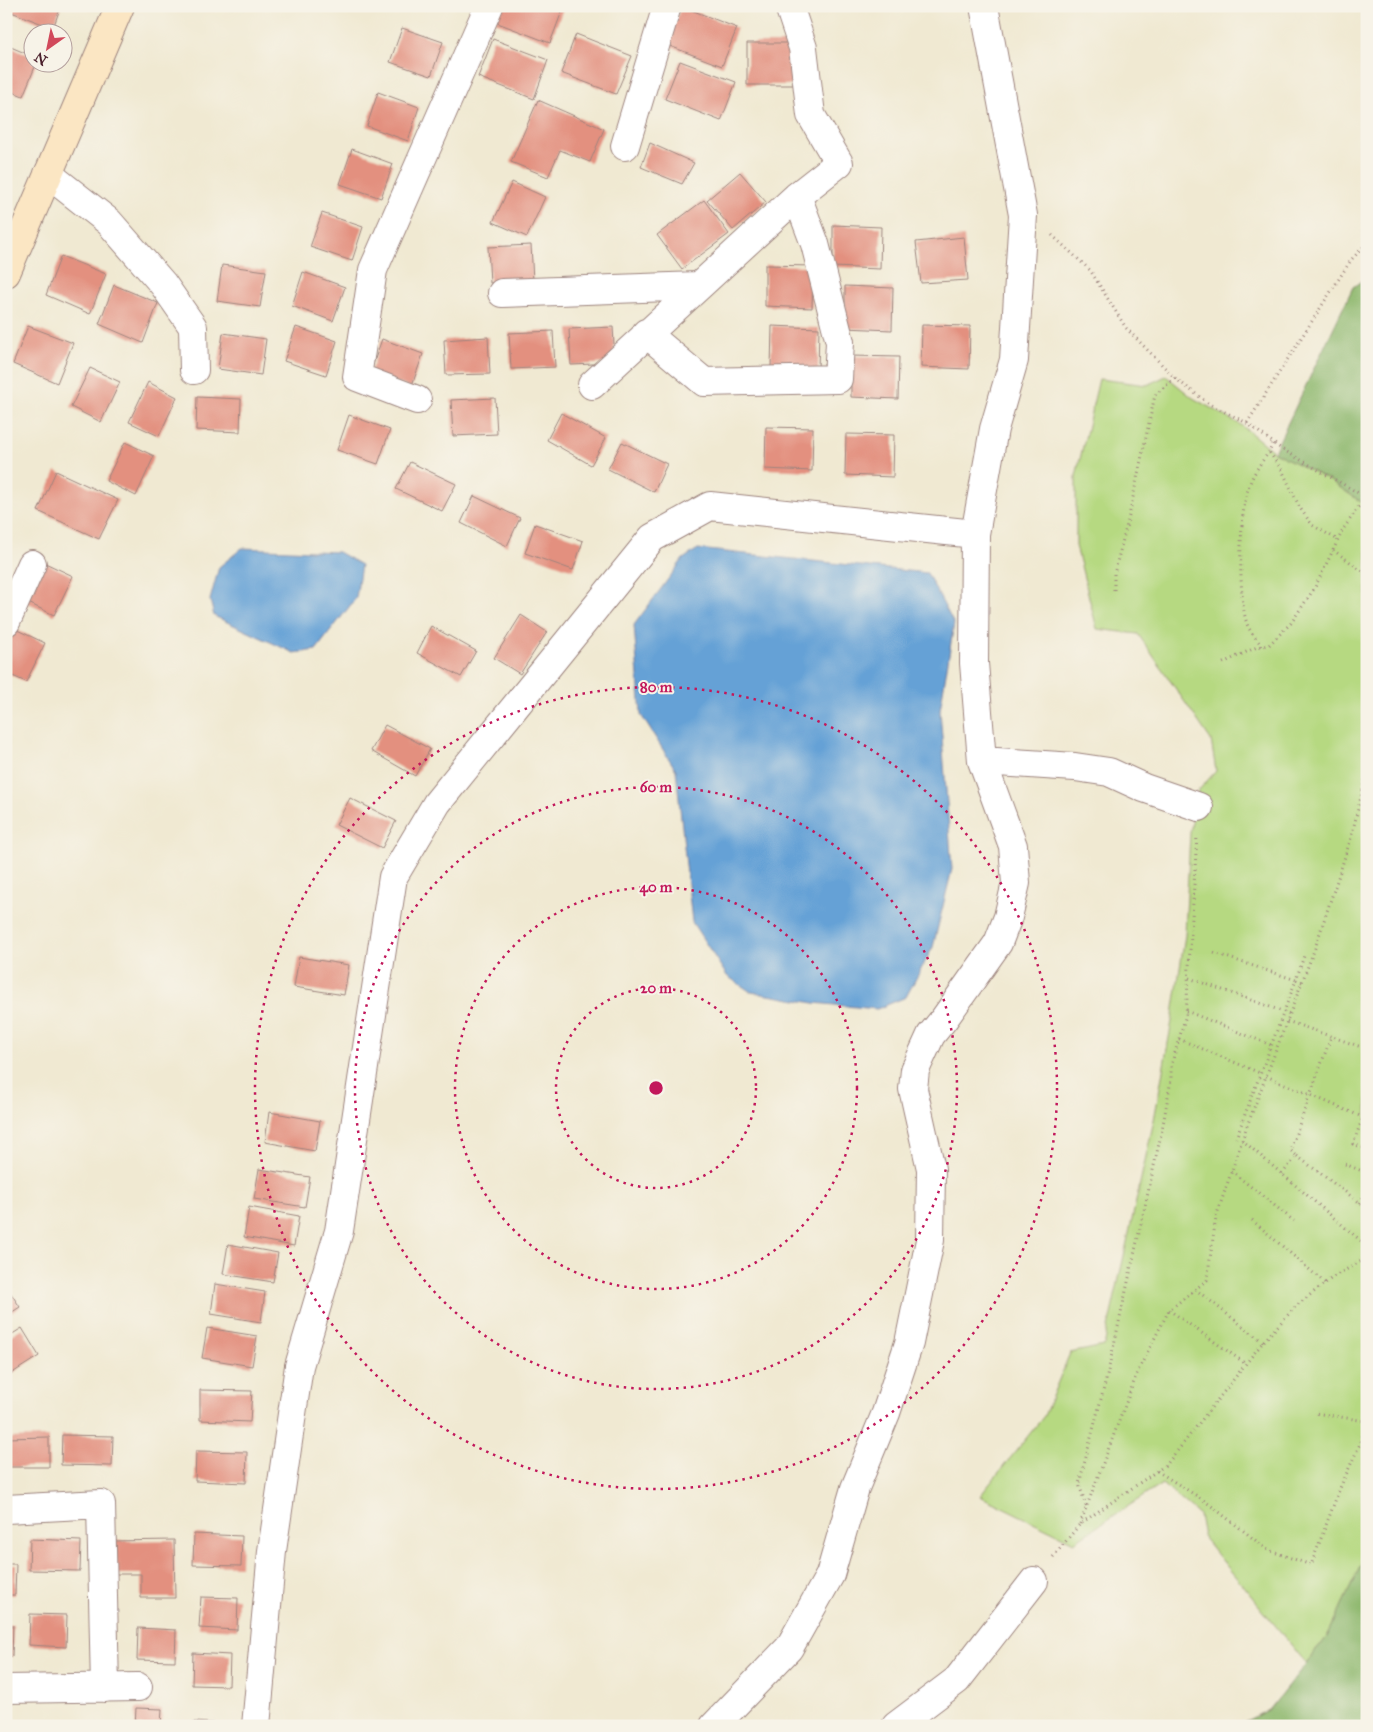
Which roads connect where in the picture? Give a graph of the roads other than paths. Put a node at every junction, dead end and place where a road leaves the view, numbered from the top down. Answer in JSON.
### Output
{"nodes":[{"id":1,"x":120,"y":6,"type":"edge"},
{"id":2,"x":489,"y":6,"type":"edge"},
{"id":3,"x":667,"y":6,"type":"edge"},
{"id":4,"x":788,"y":6,"type":"edge"},
{"id":5,"x":984,"y":6,"type":"edge"},
{"id":6,"x":625,"y":146,"type":"dead end"},
{"id":7,"x":48,"y":174,"type":"junction"},
{"id":8,"x":797,"y":196,"type":"junction"},
{"id":9,"x":6,"y":273,"type":"edge"},
{"id":10,"x":698,"y":286,"type":"junction"},
{"id":11,"x":502,"y":293,"type":"dead end"},
{"id":12,"x":646,"y":333,"type":"junction"},
{"id":13,"x":194,"y":370,"type":"dead end"},
{"id":14,"x":592,"y":386,"type":"dead end"},
{"id":15,"x":418,"y":400,"type":"dead end"},
{"id":16,"x":974,"y":534,"type":"junction"},
{"id":17,"x":32,"y":564,"type":"dead end"},
{"id":18,"x":6,"y":622,"type":"edge"},
{"id":19,"x":982,"y":761,"type":"junction"},
{"id":20,"x":1199,"y":807,"type":"road end"},
{"id":21,"x":6,"y":1509,"type":"edge"},
{"id":22,"x":1034,"y":1581,"type":"road end"},
{"id":23,"x":138,"y":1687,"type":"dead end"},
{"id":24,"x":105,"y":1688,"type":"junction"},
{"id":25,"x":6,"y":1689,"type":"edge"},
{"id":26,"x":256,"y":1726,"type":"edge"},
{"id":27,"x":714,"y":1726,"type":"edge"},
{"id":28,"x":896,"y":1726,"type":"edge"}],
"edges":[{"from":1,"to":7,"type":"street"},
{"from":2,"to":15,"type":"street"},
{"from":3,"to":6,"type":"street"},
{"from":4,"to":8,"type":"street"},
{"from":5,"to":16,"type":"street"},
{"from":7,"to":9,"type":"street"},
{"from":7,"to":13,"type":"street"},
{"from":8,"to":10,"type":"street"},
{"from":8,"to":12,"type":"street"},
{"from":10,"to":11,"type":"street"},
{"from":10,"to":12,"type":"street"},
{"from":12,"to":14,"type":"street"},
{"from":16,"to":19,"type":"street"},
{"from":16,"to":26,"type":"street"},
{"from":17,"to":18,"type":"street"},
{"from":19,"to":20,"type":"street"},
{"from":19,"to":27,"type":"street"},
{"from":21,"to":24,"type":"street"},
{"from":22,"to":28,"type":"street"},
{"from":23,"to":24,"type":"street"},
{"from":24,"to":25,"type":"street"}]}
